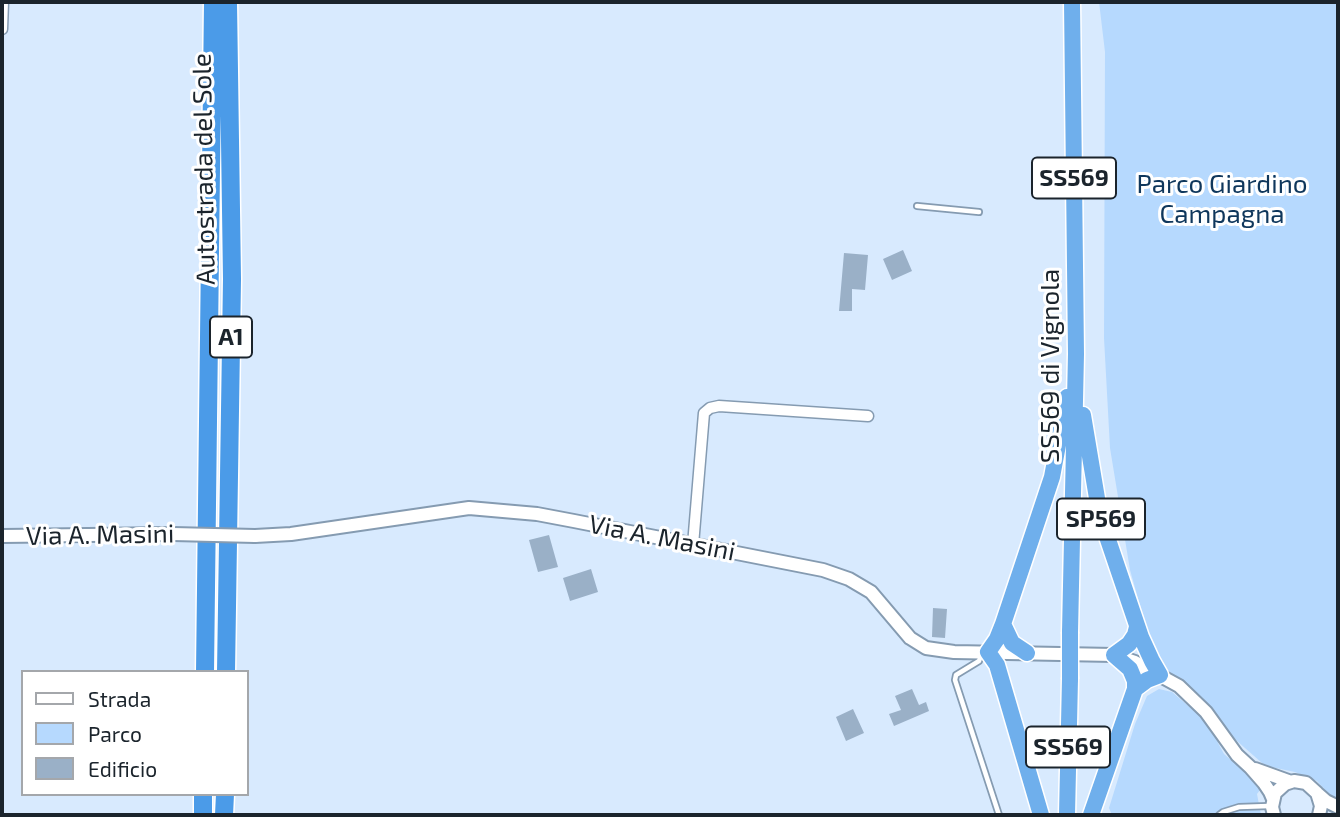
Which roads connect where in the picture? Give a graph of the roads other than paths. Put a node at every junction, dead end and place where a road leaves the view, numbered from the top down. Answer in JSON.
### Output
{"nodes":[{"id":1,"x":3,"y":2,"type":"edge"},
{"id":2,"x":213,"y":2,"type":"edge"},
{"id":3,"x":228,"y":2,"type":"edge"},
{"id":4,"x":1072,"y":2,"type":"edge"},
{"id":5,"x":2,"y":29,"type":"edge"},
{"id":6,"x":917,"y":206,"type":"dead end"},
{"id":7,"x":979,"y":212,"type":"dead end"},
{"id":8,"x":1076,"y":354,"type":"junction"},
{"id":9,"x":868,"y":416,"type":"dead end"},
{"id":10,"x":2,"y":536,"type":"edge"},
{"id":11,"x":693,"y":545,"type":"junction"},
{"id":12,"x":1003,"y":624,"type":"junction"},
{"id":13,"x":1137,"y":627,"type":"junction"},
{"id":14,"x":985,"y":652,"type":"junction"},
{"id":15,"x":1027,"y":653,"type":"junction"},
{"id":16,"x":1114,"y":655,"type":"junction"},
{"id":17,"x":205,"y":670,"type":"edge"},
{"id":18,"x":226,"y":670,"type":"edge"},
{"id":19,"x":1160,"y":675,"type":"junction"},
{"id":20,"x":1001,"y":681,"type":"junction"},
{"id":21,"x":1135,"y":689,"type":"junction"},
{"id":22,"x":1250,"y":767,"type":"junction"},
{"id":23,"x":1291,"y":782,"type":"junction"},
{"id":24,"x":1317,"y":793,"type":"junction"},
{"id":25,"x":203,"y":796,"type":"edge"},
{"id":26,"x":225,"y":796,"type":"edge"},
{"id":27,"x":1273,"y":807,"type":"edge"},
{"id":28,"x":1338,"y":807,"type":"edge"},
{"id":29,"x":1338,"y":812,"type":"edge"},
{"id":30,"x":203,"y":815,"type":"edge"},
{"id":31,"x":224,"y":815,"type":"edge"},
{"id":32,"x":999,"y":815,"type":"edge"},
{"id":33,"x":1041,"y":815,"type":"edge"},
{"id":34,"x":1067,"y":815,"type":"edge"},
{"id":35,"x":1091,"y":815,"type":"edge"},
{"id":36,"x":1219,"y":815,"type":"edge"},
{"id":37,"x":1319,"y":815,"type":"edge"},
{"id":38,"x":1326,"y":815,"type":"edge"}],
"edges":[{"from":1,"to":5,"type":"street"},
{"from":2,"to":17,"type":"highway","name":"Autostrada del Sole","number":"A1"},
{"from":3,"to":18,"type":"highway","name":"Autostrada del Sole","number":"A1"},
{"from":4,"to":8,"type":"highway","name":"SS569 di Vignola","number":"SS569"},
{"from":6,"to":7,"type":"lane"},
{"from":8,"to":12,"type":"highway","number":"SP569"},
{"from":8,"to":13,"type":"highway","number":"SP569"},
{"from":8,"to":34,"type":"highway","name":"SS569 di Vignola","number":"SS569","bridge":true},
{"from":9,"to":11,"type":"street"},
{"from":10,"to":11,"type":"street","name":"Via A. Masini","bridge":true},
{"from":11,"to":14,"type":"street","name":"Via A. Masini"},
{"from":12,"to":14,"type":"highway","number":"SP569"},
{"from":12,"to":15,"type":"highway"},
{"from":13,"to":16,"type":"highway"},
{"from":13,"to":19,"type":"highway","number":"SP569"},
{"from":14,"to":15,"type":"street","name":"Via A. Masini"},
{"from":14,"to":20,"type":"highway"},
{"from":14,"to":32,"type":"lane"},
{"from":15,"to":16,"type":"street","name":"Via A. Masini"},
{"from":15,"to":20,"type":"highway"},
{"from":16,"to":19,"type":"street","name":"Via A. Masini"},
{"from":16,"to":21,"type":"highway"},
{"from":19,"to":21,"type":"highway"},
{"from":19,"to":22,"type":"street","name":"Via A. Masini"},
{"from":20,"to":33,"type":"highway"},
{"from":21,"to":35,"type":"highway"},
{"from":22,"to":23,"type":"street","name":"Via A. Masini"},
{"from":22,"to":27,"type":"street","name":"Via A. Masini"},
{"from":23,"to":24,"type":"street","name":"Via A. Masini"},
{"from":23,"to":27,"type":"street"},
{"from":24,"to":28,"type":"street","name":"Via A. Masini"},
{"from":24,"to":37,"type":"street"},
{"from":25,"to":30,"type":"highway"},
{"from":26,"to":31,"type":"highway"},
{"from":27,"to":36,"type":"lane"},
{"from":29,"to":38,"type":"street"}]}
